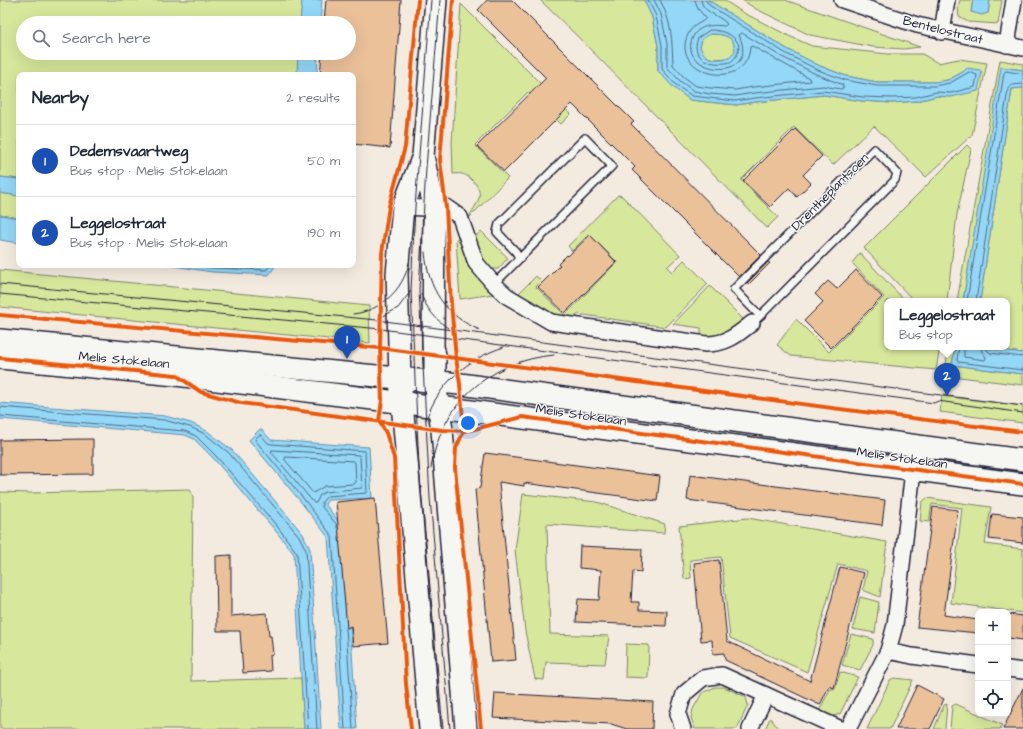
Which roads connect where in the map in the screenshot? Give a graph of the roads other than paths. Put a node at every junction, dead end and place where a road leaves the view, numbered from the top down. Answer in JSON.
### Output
{"nodes":[{"id":1,"x":436,"y":0,"type":"edge"},
{"id":2,"x":842,"y":0,"type":"edge"},
{"id":3,"x":947,"y":0,"type":"edge"},
{"id":4,"x":1014,"y":0,"type":"edge"},
{"id":5,"x":942,"y":32,"type":"junction"},
{"id":6,"x":1007,"y":45,"type":"junction"},
{"id":7,"x":1023,"y":48,"type":"edge"},
{"id":8,"x":423,"y":156,"type":"junction"},
{"id":9,"x":403,"y":207,"type":"junction"},
{"id":10,"x":434,"y":207,"type":"junction"},
{"id":11,"x":519,"y":258,"type":"junction"},
{"id":12,"x":494,"y":284,"type":"junction"},
{"id":13,"x":756,"y":319,"type":"junction"},
{"id":14,"x":0,"y":340,"type":"edge"},
{"id":15,"x":0,"y":358,"type":"edge"},
{"id":16,"x":400,"y":379,"type":"junction"},
{"id":17,"x":435,"y":382,"type":"junction"},
{"id":18,"x":402,"y":403,"type":"junction"},
{"id":19,"x":439,"y":408,"type":"junction"},
{"id":20,"x":916,"y":445,"type":"junction"},
{"id":21,"x":1023,"y":460,"type":"edge"},
{"id":22,"x":913,"y":470,"type":"junction"},
{"id":23,"x":1023,"y":484,"type":"edge"},
{"id":24,"x":888,"y":651,"type":"junction"},
{"id":25,"x":975,"y":665,"type":"edge"},
{"id":26,"x":1011,"y":669,"type":"edge"},
{"id":27,"x":1023,"y":671,"type":"edge"},
{"id":28,"x":766,"y":695,"type":"junction"},
{"id":29,"x":430,"y":729,"type":"edge"},
{"id":30,"x":466,"y":729,"type":"edge"},
{"id":31,"x":683,"y":729,"type":"edge"},
{"id":32,"x":750,"y":729,"type":"edge"},
{"id":33,"x":841,"y":729,"type":"edge"},
{"id":34,"x":848,"y":729,"type":"edge"}],
"edges":[{"from":1,"to":8,"type":"street"},
{"from":2,"to":5,"type":"street","name":"Bentelostraat"},
{"from":3,"to":5,"type":"street"},
{"from":4,"to":6,"type":"street"},
{"from":5,"to":6,"type":"street","name":"Bentelostraat"},
{"from":6,"to":7,"type":"street","name":"Bentelostraat"},
{"from":8,"to":9,"type":"street"},
{"from":8,"to":10,"type":"street"},
{"from":9,"to":10,"type":"street","name":"Drentheplantsoen"},
{"from":9,"to":16,"type":"street"},
{"from":10,"to":12,"type":"street","name":"Drentheplantsoen"},
{"from":10,"to":17,"type":"street"},
{"from":11,"to":11,"type":"lane"},
{"from":11,"to":12,"type":"lane"},
{"from":12,"to":13,"type":"street","name":"Drentheplantsoen"},
{"from":13,"to":13,"type":"lane","name":"Drentheplantsoen"},
{"from":14,"to":16,"type":"street","name":"Melis Stokelaan"},
{"from":15,"to":18,"type":"street","name":"Melis Stokelaan"},
{"from":16,"to":17,"type":"street","name":"Melis Stokelaan"},
{"from":16,"to":18,"type":"street"},
{"from":17,"to":19,"type":"street"},
{"from":17,"to":20,"type":"street","name":"Melis Stokelaan"},
{"from":18,"to":19,"type":"street","name":"Melis Stokelaan"},
{"from":18,"to":29,"type":"street"},
{"from":19,"to":22,"type":"street","name":"Melis Stokelaan"},
{"from":19,"to":30,"type":"street"},
{"from":20,"to":21,"type":"street","name":"Melis Stokelaan"},
{"from":20,"to":22,"type":"street"},
{"from":22,"to":23,"type":"street","name":"Melis Stokelaan"},
{"from":22,"to":24,"type":"street"},
{"from":24,"to":25,"type":"street"},
{"from":24,"to":34,"type":"street"},
{"from":26,"to":27,"type":"street"},
{"from":28,"to":31,"type":"street"},
{"from":28,"to":32,"type":"street"},
{"from":28,"to":33,"type":"street"}]}
